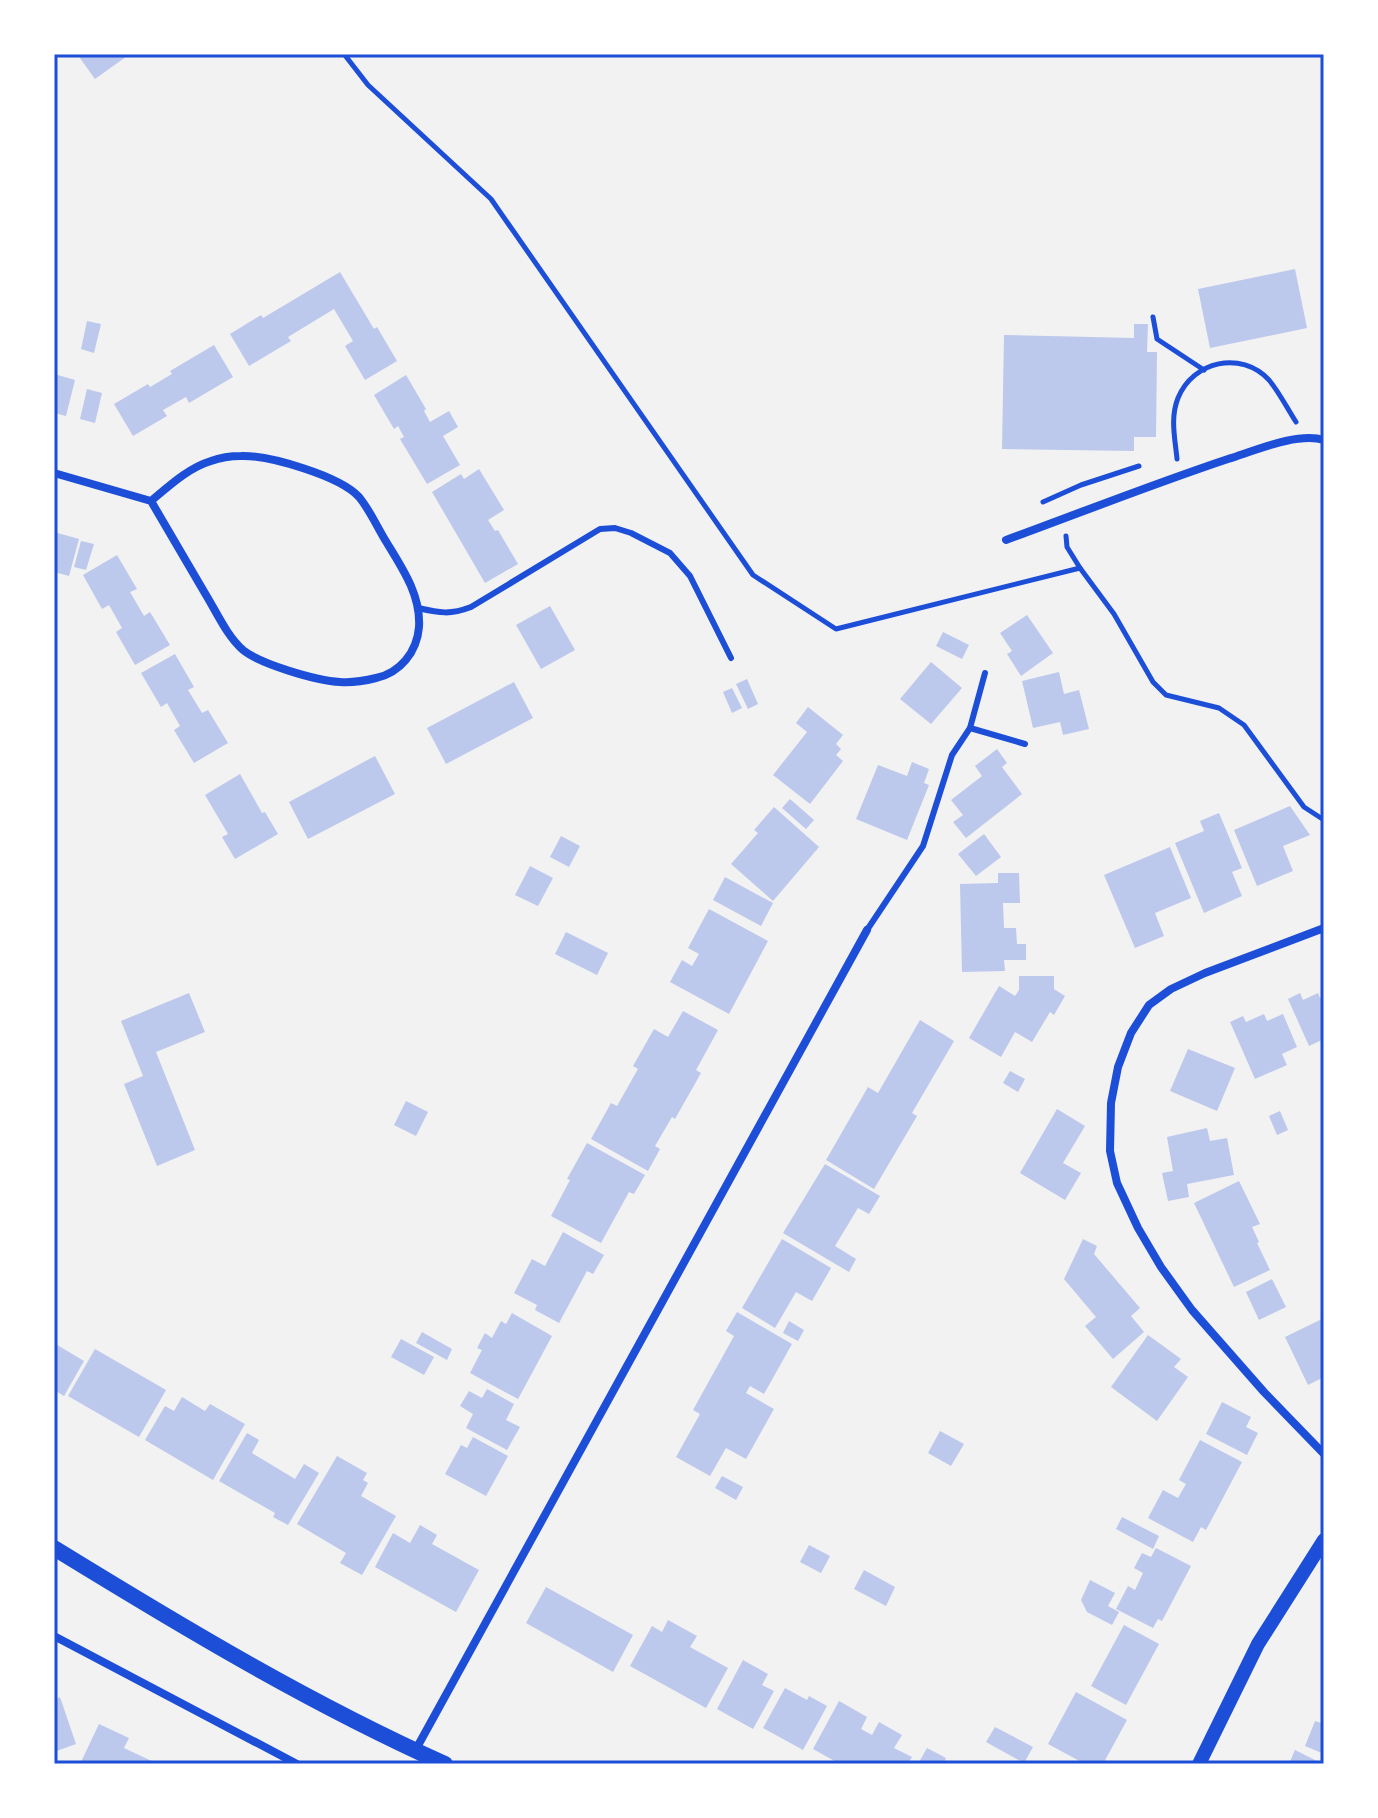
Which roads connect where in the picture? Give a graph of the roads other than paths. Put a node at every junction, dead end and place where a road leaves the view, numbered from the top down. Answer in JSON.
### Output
{"nodes":[{"id":1,"x":1324,"y":440,"type":"edge"},
{"id":2,"x":54,"y":473,"type":"edge"},
{"id":3,"x":151,"y":501,"type":"junction"},
{"id":4,"x":1006,"y":540,"type":"dead end"},
{"id":5,"x":418,"y":608,"type":"junction"},
{"id":6,"x":731,"y":658,"type":"dead end"},
{"id":7,"x":985,"y":673,"type":"dead end"},
{"id":8,"x":970,"y":728,"type":"junction"},
{"id":9,"x":1025,"y":744,"type":"dead end"},
{"id":10,"x":1324,"y":928,"type":"edge"},
{"id":11,"x":867,"y":930,"type":"joint"},
{"id":12,"x":1324,"y":1454,"type":"edge"},
{"id":13,"x":1324,"y":1540,"type":"edge"},
{"id":14,"x":54,"y":1548,"type":"edge"},
{"id":15,"x":54,"y":1636,"type":"edge"},
{"id":16,"x":415,"y":1751,"type":"junction"},
{"id":17,"x":297,"y":1764,"type":"edge"},
{"id":18,"x":445,"y":1764,"type":"edge"},
{"id":19,"x":1199,"y":1764,"type":"edge"}],
"edges":[{"from":1,"to":4,"type":"street"},
{"from":2,"to":3,"type":"street"},
{"from":3,"to":5,"type":"street"},
{"from":3,"to":5,"type":"street"},
{"from":5,"to":6,"type":"lane"},
{"from":7,"to":8,"type":"lane"},
{"from":8,"to":9,"type":"lane"},
{"from":8,"to":11,"type":"lane"},
{"from":10,"to":12,"type":"street"},
{"from":11,"to":16,"type":"street"},
{"from":13,"to":19,"type":"street"},
{"from":14,"to":16,"type":"main road"},
{"from":15,"to":17,"type":"street"},
{"from":16,"to":18,"type":"main road"}]}
